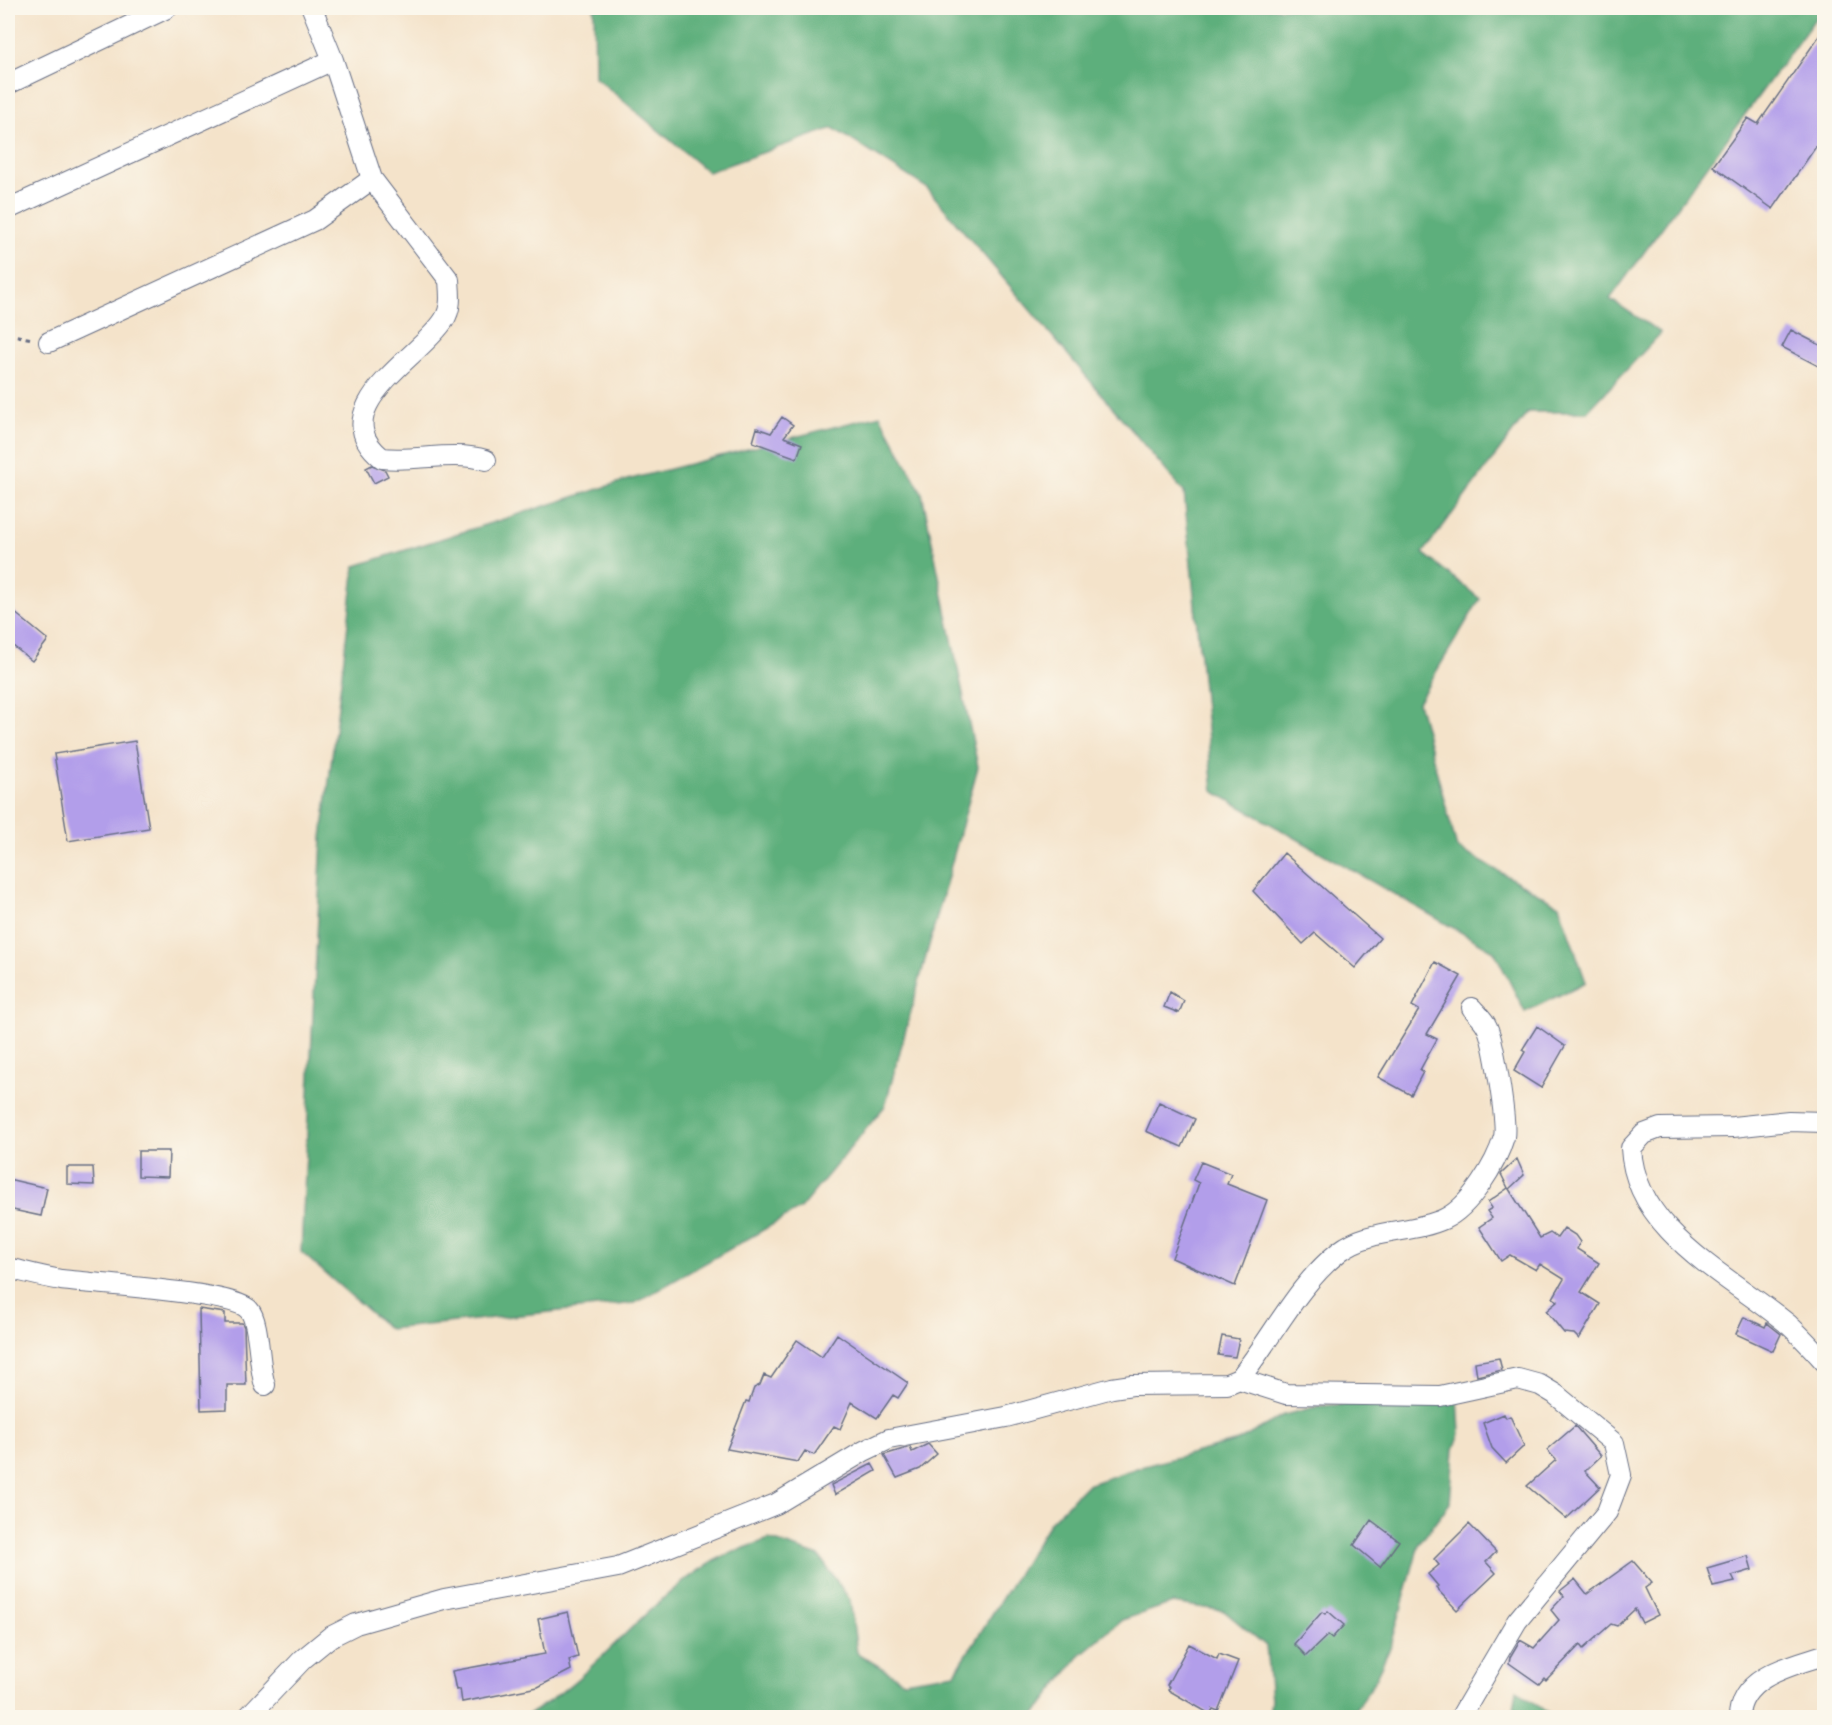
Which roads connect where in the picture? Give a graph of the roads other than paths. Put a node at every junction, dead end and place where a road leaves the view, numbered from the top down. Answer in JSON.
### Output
{"nodes":[{"id":1,"x":167,"y":8,"type":"edge"},
{"id":2,"x":312,"y":8,"type":"edge"},
{"id":3,"x":333,"y":60,"type":"junction"},
{"id":4,"x":8,"y":84,"type":"edge"},
{"id":5,"x":372,"y":179,"type":"junction"},
{"id":6,"x":8,"y":209,"type":"edge"},
{"id":7,"x":49,"y":342,"type":"road end"},
{"id":8,"x":486,"y":460,"type":"dead end"},
{"id":9,"x":1472,"y":1008,"type":"dead end"},
{"id":10,"x":1824,"y":1122,"type":"edge"},
{"id":11,"x":8,"y":1268,"type":"edge"},
{"id":12,"x":1824,"y":1361,"type":"edge"},
{"id":13,"x":1239,"y":1378,"type":"junction"},
{"id":14,"x":265,"y":1385,"type":"dead end"},
{"id":15,"x":1824,"y":1655,"type":"edge"},
{"id":16,"x":247,"y":1718,"type":"edge"},
{"id":17,"x":1460,"y":1718,"type":"edge"},
{"id":18,"x":1739,"y":1718,"type":"edge"}],
"edges":[{"from":1,"to":4,"type":"street"},
{"from":2,"to":3,"type":"street"},
{"from":3,"to":5,"type":"street"},
{"from":3,"to":6,"type":"street"},
{"from":5,"to":7,"type":"street"},
{"from":5,"to":8,"type":"street"},
{"from":9,"to":13,"type":"street"},
{"from":10,"to":12,"type":"street"},
{"from":11,"to":14,"type":"street"},
{"from":13,"to":16,"type":"street"},
{"from":13,"to":17,"type":"street"},
{"from":15,"to":18,"type":"street"}]}
